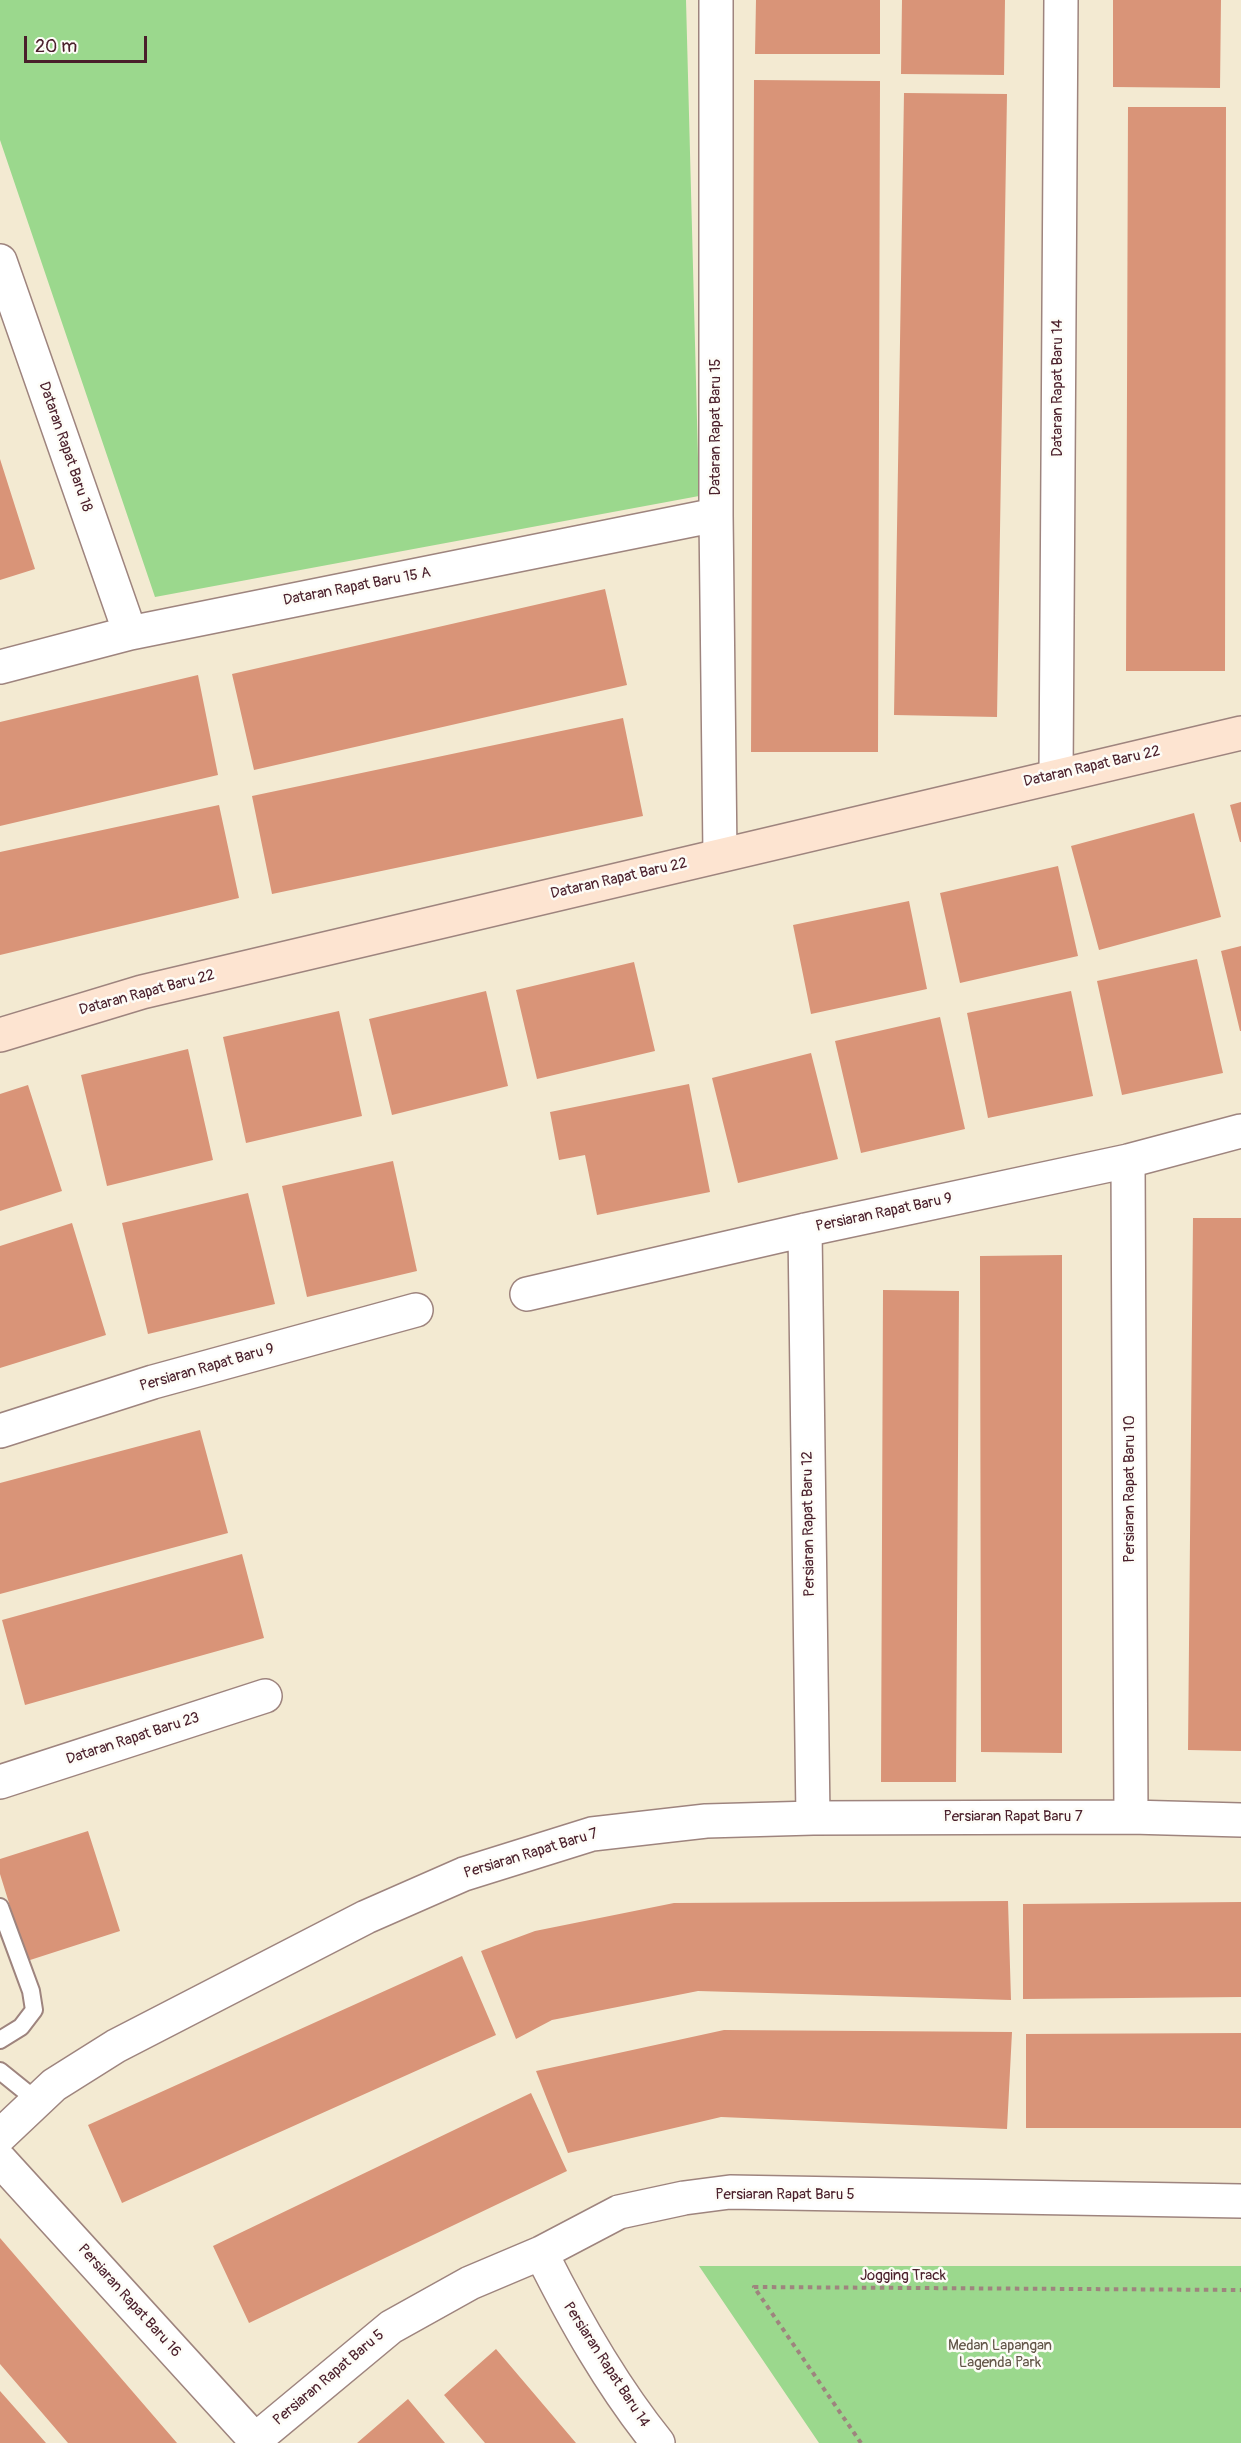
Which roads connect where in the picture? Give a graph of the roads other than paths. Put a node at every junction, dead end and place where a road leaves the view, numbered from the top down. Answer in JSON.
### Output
{"nodes":[{"id":1,"x":716,"y":0,"type":"edge"},
{"id":2,"x":1061,"y":0,"type":"edge"},
{"id":3,"x":0,"y":261,"type":"edge"},
{"id":4,"x":716,"y":514,"type":"junction"},
{"id":5,"x":130,"y":633,"type":"junction"},
{"id":6,"x":0,"y":667,"type":"edge"},
{"id":7,"x":1241,"y":733,"type":"edge"},
{"id":8,"x":1056,"y":776,"type":"junction"},
{"id":9,"x":720,"y":855,"type":"junction"},
{"id":10,"x":0,"y":1035,"type":"edge"},
{"id":11,"x":1241,"y":1131,"type":"edge"},
{"id":12,"x":1128,"y":1161,"type":"junction"},
{"id":13,"x":805,"y":1230,"type":"junction"},
{"id":14,"x":527,"y":1294,"type":"dead end"},
{"id":15,"x":416,"y":1310,"type":"dead end"},
{"id":16,"x":0,"y":1431,"type":"edge"},
{"id":17,"x":265,"y":1696,"type":"dead end"},
{"id":18,"x":0,"y":1782,"type":"edge"},
{"id":19,"x":1131,"y":1817,"type":"junction"},
{"id":20,"x":813,"y":1818,"type":"junction"},
{"id":21,"x":1241,"y":1820,"type":"edge"},
{"id":22,"x":0,"y":1907,"type":"edge"},
{"id":23,"x":0,"y":2040,"type":"edge"},
{"id":24,"x":0,"y":2071,"type":"edge"},
{"id":25,"x":36,"y":2100,"type":"junction"},
{"id":26,"x":0,"y":2136,"type":"edge"},
{"id":27,"x":0,"y":2160,"type":"edge"},
{"id":28,"x":1241,"y":2201,"type":"edge"},
{"id":29,"x":541,"y":2253,"type":"junction"},
{"id":30,"x":256,"y":2441,"type":"edge"},
{"id":31,"x":658,"y":2443,"type":"edge"}],
"edges":[{"from":1,"to":4,"type":"street","name":"Dataran Rapat Baru 15"},
{"from":2,"to":8,"type":"street","name":"Dataran Rapat Baru 14"},
{"from":3,"to":5,"type":"street","name":"Dataran Rapat Baru 18"},
{"from":4,"to":5,"type":"street","name":"Dataran Rapat Baru 15 A"},
{"from":4,"to":9,"type":"street","name":"Dataran Rapat Baru 15"},
{"from":5,"to":6,"type":"street","name":"Dataran Rapat Baru 15 A"},
{"from":7,"to":8,"type":"street","name":"Dataran Rapat Baru 22"},
{"from":8,"to":9,"type":"street","name":"Dataran Rapat Baru 22"},
{"from":9,"to":10,"type":"street","name":"Dataran Rapat Baru 22"},
{"from":11,"to":12,"type":"street","name":"Persiaran Rapat Baru 9"},
{"from":12,"to":13,"type":"street","name":"Persiaran Rapat Baru 9"},
{"from":12,"to":19,"type":"street","name":"Persiaran Rapat Baru 10"},
{"from":13,"to":14,"type":"street","name":"Persiaran Rapat Baru 9"},
{"from":13,"to":20,"type":"street","name":"Persiaran Rapat Baru 12"},
{"from":15,"to":16,"type":"street","name":"Persiaran Rapat Baru 9"},
{"from":17,"to":18,"type":"street","name":"Dataran Rapat Baru 23"},
{"from":19,"to":20,"type":"street","name":"Persiaran Rapat Baru 7"},
{"from":19,"to":21,"type":"street","name":"Persiaran Rapat Baru 7"},
{"from":20,"to":25,"type":"street","name":"Persiaran Rapat Baru 7"},
{"from":22,"to":23,"type":"lane"},
{"from":24,"to":25,"type":"lane"},
{"from":25,"to":26,"type":"street","name":"Persiaran Rapat Baru 7"},
{"from":27,"to":30,"type":"street","name":"Persiaran Rapat Baru 16"},
{"from":28,"to":29,"type":"street","name":"Persiaran Rapat Baru 5"},
{"from":29,"to":30,"type":"street","name":"Persiaran Rapat Baru 5"},
{"from":29,"to":31,"type":"street","name":"Persiaran Rapat Baru 14"}]}
